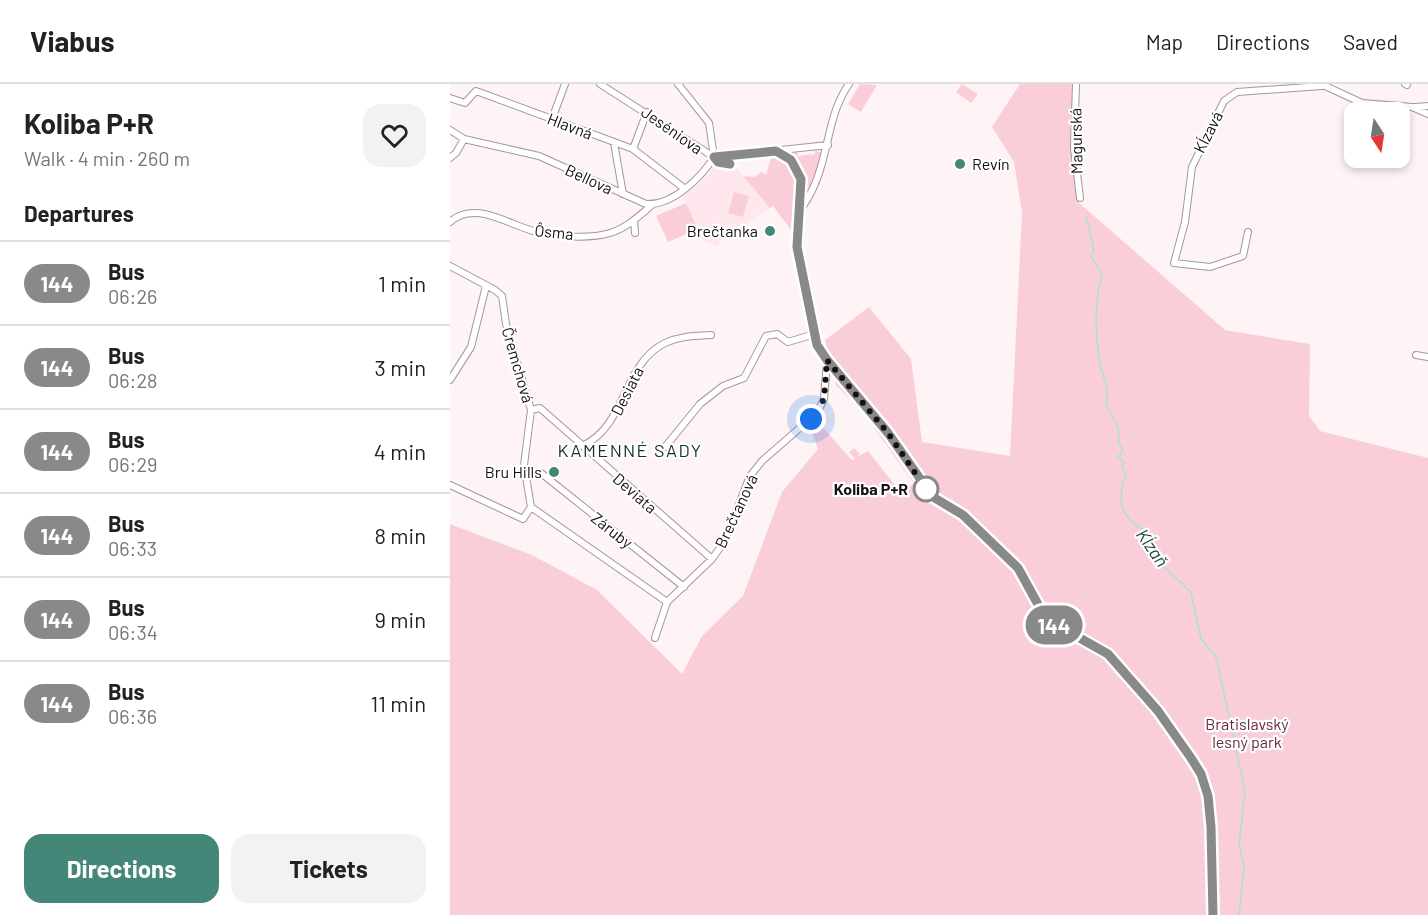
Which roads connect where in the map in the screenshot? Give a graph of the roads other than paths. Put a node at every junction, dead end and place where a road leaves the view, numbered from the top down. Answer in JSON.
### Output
{"nodes":[{"id":1,"x":565,"y":84,"type":"edge"},
{"id":2,"x":600,"y":84,"type":"edge"},
{"id":3,"x":678,"y":84,"type":"edge"},
{"id":4,"x":849,"y":84,"type":"edge"},
{"id":5,"x":1076,"y":84,"type":"edge"},
{"id":6,"x":1321,"y":85,"type":"edge"},
{"id":7,"x":475,"y":88,"type":"edge"},
{"id":8,"x":450,"y":98,"type":"edge"},
{"id":9,"x":1428,"y":106,"type":"edge"},
{"id":10,"x":1412,"y":107,"type":"junction"},
{"id":11,"x":647,"y":112,"type":"junction"},
{"id":12,"x":1428,"y":114,"type":"edge"},
{"id":13,"x":552,"y":119,"type":"junction"},
{"id":14,"x":450,"y":130,"type":"edge"},
{"id":15,"x":464,"y":139,"type":"junction"},
{"id":16,"x":614,"y":143,"type":"junction"},
{"id":17,"x":828,"y":145,"type":"junction"},
{"id":18,"x":633,"y":149,"type":"junction"},
{"id":19,"x":776,"y":151,"type":"junction"},
{"id":20,"x":714,"y":157,"type":"junction"},
{"id":21,"x":450,"y":158,"type":"edge"},
{"id":22,"x":685,"y":189,"type":"junction"},
{"id":23,"x":623,"y":194,"type":"junction"},
{"id":24,"x":1080,"y":198,"type":"dead end"},
{"id":25,"x":653,"y":204,"type":"junction"},
{"id":26,"x":797,"y":215,"type":"junction"},
{"id":27,"x":632,"y":221,"type":"junction"},
{"id":28,"x":450,"y":222,"type":"edge"},
{"id":29,"x":1248,"y":232,"type":"dead end"},
{"id":30,"x":635,"y":233,"type":"dead end"},
{"id":31,"x":450,"y":266,"type":"edge"},
{"id":32,"x":486,"y":286,"type":"junction"},
{"id":33,"x":815,"y":334,"type":"junction"},
{"id":34,"x":711,"y":335,"type":"dead end"},
{"id":35,"x":1416,"y":355,"type":"dead end"},
{"id":36,"x":1428,"y":357,"type":"edge"},
{"id":37,"x":827,"y":360,"type":"junction"},
{"id":38,"x":450,"y":380,"type":"edge"},
{"id":39,"x":531,"y":410,"type":"junction"},
{"id":40,"x":582,"y":447,"type":"junction"},
{"id":41,"x":665,"y":447,"type":"dead end"},
{"id":42,"x":524,"y":472,"type":"junction"},
{"id":43,"x":450,"y":485,"type":"edge"},
{"id":44,"x":531,"y":507,"type":"junction"},
{"id":45,"x":712,"y":559,"type":"junction"},
{"id":46,"x":684,"y":586,"type":"junction"},
{"id":47,"x":667,"y":602,"type":"junction"},
{"id":48,"x":655,"y":638,"type":"dead end"},
{"id":49,"x":1213,"y":915,"type":"edge"}],
"edges":[{"from":1,"to":13,"type":"street"},
{"from":2,"to":11,"type":"street","name":"Jeséniova"},
{"from":3,"to":20,"type":"street"},
{"from":4,"to":17,"type":"street"},
{"from":5,"to":24,"type":"street","name":"Magurská"},
{"from":6,"to":10,"type":"street"},
{"from":6,"to":29,"type":"street","name":"Kĺzavá"},
{"from":7,"to":8,"type":"street","name":"Hlavná"},
{"from":7,"to":13,"type":"street","name":"Hlavná"},
{"from":9,"to":10,"type":"street"},
{"from":10,"to":12,"type":"street"},
{"from":11,"to":18,"type":"street"},
{"from":11,"to":20,"type":"street","name":"Jeséniova"},
{"from":13,"to":16,"type":"street","name":"Hlavná"},
{"from":14,"to":15,"type":"street","name":"Bellova"},
{"from":15,"to":21,"type":"street"},
{"from":15,"to":23,"type":"street","name":"Bellova"},
{"from":16,"to":18,"type":"street","name":"Hlavná"},
{"from":16,"to":23,"type":"street"},
{"from":17,"to":19,"type":"street"},
{"from":17,"to":26,"type":"street"},
{"from":18,"to":22,"type":"street","name":"Hlavná"},
{"from":19,"to":20,"type":"street"},
{"from":19,"to":26,"type":"street","name":"Brečtanová"},
{"from":20,"to":22,"type":"street"},
{"from":22,"to":25,"type":"street"},
{"from":23,"to":25,"type":"street","name":"Bellova"},
{"from":25,"to":27,"type":"street","name":"Ôsma"},
{"from":26,"to":33,"type":"street","name":"Brečtanová"},
{"from":27,"to":28,"type":"street","name":"Ôsma"},
{"from":27,"to":30,"type":"street"},
{"from":31,"to":32,"type":"street","name":"Čremchová"},
{"from":32,"to":38,"type":"street"},
{"from":32,"to":39,"type":"street","name":"Čremchová"},
{"from":33,"to":37,"type":"street","name":"Brečtanová"},
{"from":33,"to":41,"type":"street"},
{"from":34,"to":40,"type":"street","name":"Desiata"},
{"from":35,"to":36,"type":"street"},
{"from":37,"to":45,"type":"street","name":"Brečtanová"},
{"from":37,"to":49,"type":"street"},
{"from":39,"to":40,"type":"street","name":"Deviata"},
{"from":39,"to":42,"type":"street","name":"Čremchová"},
{"from":40,"to":45,"type":"street","name":"Deviata"},
{"from":42,"to":44,"type":"street","name":"Čremchová"},
{"from":42,"to":46,"type":"street","name":"Záruby"},
{"from":43,"to":44,"type":"street"},
{"from":44,"to":47,"type":"street"},
{"from":45,"to":46,"type":"street","name":"Brečtanová"},
{"from":46,"to":47,"type":"street","name":"Brečtanová"},
{"from":47,"to":48,"type":"street","name":"Brečtanová"}]}
